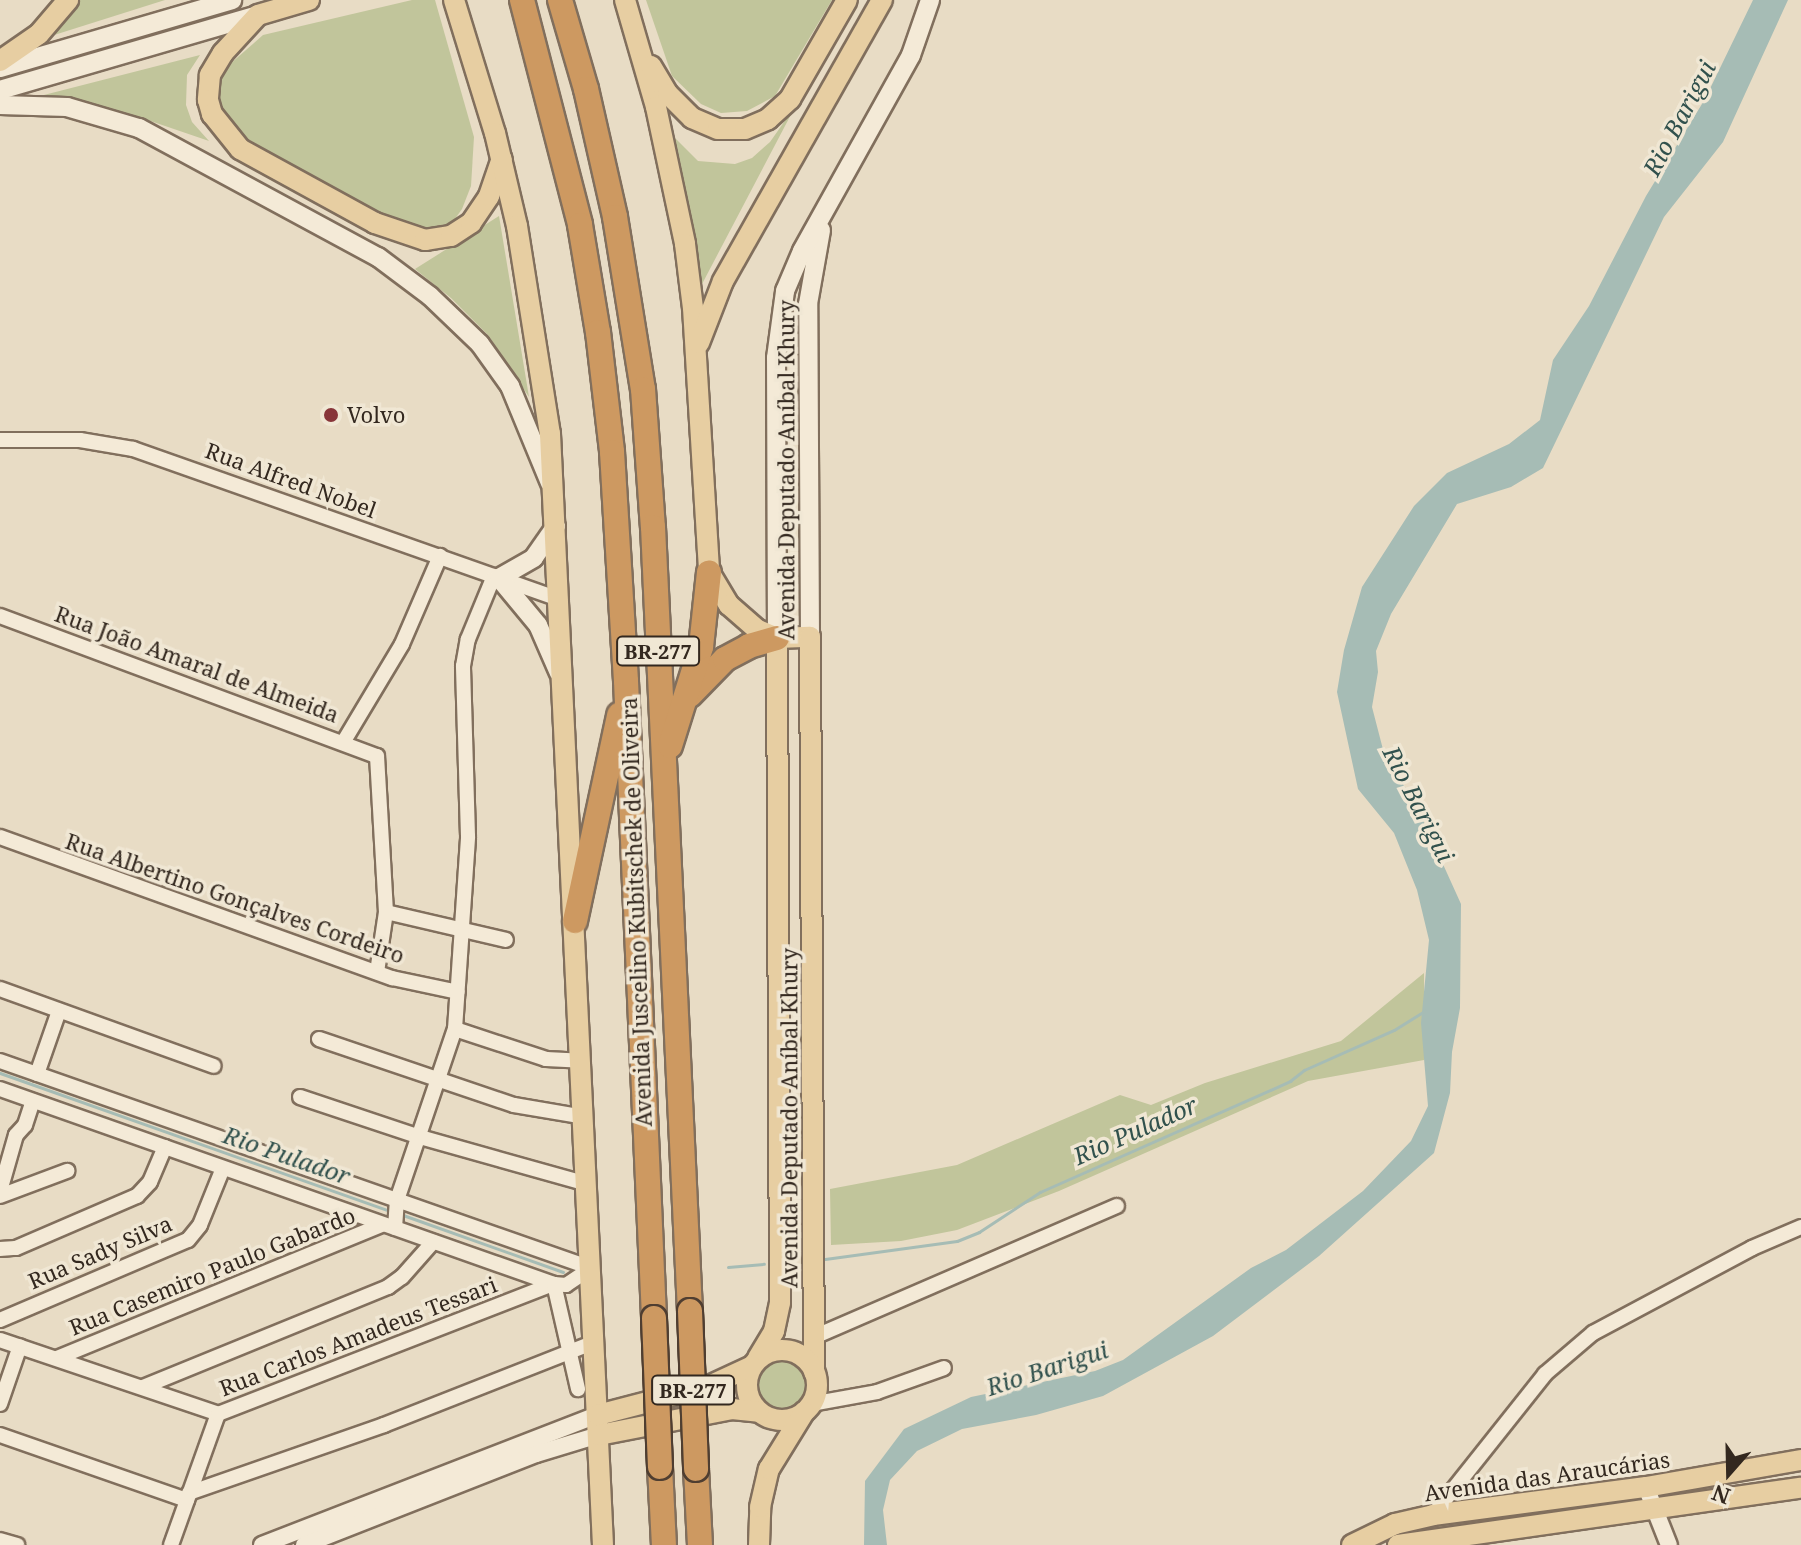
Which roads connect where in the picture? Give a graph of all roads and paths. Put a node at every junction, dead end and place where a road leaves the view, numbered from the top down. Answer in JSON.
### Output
{"nodes":[{"id":1,"x":68,"y":0,"type":"edge"},
{"id":2,"x":232,"y":0,"type":"edge"},
{"id":3,"x":309,"y":0,"type":"edge"},
{"id":4,"x":454,"y":0,"type":"edge"},
{"id":5,"x":522,"y":0,"type":"edge"},
{"id":6,"x":560,"y":0,"type":"edge"},
{"id":7,"x":625,"y":0,"type":"edge"},
{"id":8,"x":847,"y":0,"type":"edge"},
{"id":9,"x":882,"y":0,"type":"edge"},
{"id":10,"x":930,"y":0,"type":"edge"},
{"id":11,"x":258,"y":15,"type":"junction"},
{"id":12,"x":639,"y":46,"type":"junction"},
{"id":13,"x":0,"y":61,"type":"edge"},
{"id":14,"x":0,"y":68,"type":"edge"},
{"id":15,"x":0,"y":90,"type":"edge"},
{"id":16,"x":0,"y":105,"type":"edge"},
{"id":17,"x":502,"y":159,"type":"junction"},
{"id":18,"x":827,"y":208,"type":"junction"},
{"id":19,"x":695,"y":354,"type":"junction"},
{"id":20,"x":0,"y":440,"type":"edge"},
{"id":21,"x":555,"y":494,"type":"junction"},
{"id":22,"x":556,"y":526,"type":"junction"},
{"id":23,"x":440,"y":556,"type":"junction"},
{"id":24,"x":709,"y":572,"type":"junction"},
{"id":25,"x":496,"y":577,"type":"junction"},
{"id":26,"x":560,"y":599,"type":"junction"},
{"id":27,"x":0,"y":616,"type":"edge"},
{"id":28,"x":810,"y":637,"type":"junction"},
{"id":29,"x":777,"y":638,"type":"junction"},
{"id":30,"x":626,"y":681,"type":"junction"},
{"id":31,"x":563,"y":683,"type":"junction"},
{"id":32,"x":675,"y":721,"type":"junction"},
{"id":33,"x":344,"y":741,"type":"junction"},
{"id":34,"x":664,"y":776,"type":"junction"},
{"id":35,"x":0,"y":837,"type":"edge"},
{"id":36,"x":386,"y":912,"type":"junction"},
{"id":37,"x":575,"y":921,"type":"junction"},
{"id":38,"x":463,"y":930,"type":"junction"},
{"id":39,"x":506,"y":940,"type":"dead end"},
{"id":40,"x":377,"y":972,"type":"junction"},
{"id":41,"x":0,"y":989,"type":"edge"},
{"id":42,"x":458,"y":992,"type":"junction"},
{"id":43,"x":59,"y":1011,"type":"junction"},
{"id":44,"x":455,"y":1029,"type":"junction"},
{"id":45,"x":319,"y":1039,"type":"dead end"},
{"id":46,"x":0,"y":1061,"type":"edge"},
{"id":47,"x":581,"y":1061,"type":"junction"},
{"id":48,"x":214,"y":1066,"type":"dead end"},
{"id":49,"x":37,"y":1074,"type":"junction"},
{"id":50,"x":438,"y":1082,"type":"junction"},
{"id":51,"x":0,"y":1089,"type":"edge"},
{"id":52,"x":300,"y":1097,"type":"dead end"},
{"id":53,"x":33,"y":1101,"type":"junction"},
{"id":54,"x":584,"y":1117,"type":"junction"},
{"id":55,"x":0,"y":1129,"type":"edge"},
{"id":56,"x":16,"y":1135,"type":"junction"},
{"id":57,"x":420,"y":1137,"type":"junction"},
{"id":58,"x":165,"y":1147,"type":"junction"},
{"id":59,"x":223,"y":1168,"type":"junction"},
{"id":60,"x":67,"y":1171,"type":"dead end"},
{"id":61,"x":587,"y":1184,"type":"junction"},
{"id":62,"x":0,"y":1194,"type":"edge"},
{"id":63,"x":397,"y":1200,"type":"junction"},
{"id":64,"x":1117,"y":1206,"type":"dead end"},
{"id":65,"x":389,"y":1226,"type":"junction"},
{"id":66,"x":1801,"y":1227,"type":"edge"},
{"id":67,"x":433,"y":1242,"type":"junction"},
{"id":68,"x":0,"y":1249,"type":"edge"},
{"id":69,"x":591,"y":1268,"type":"junction"},
{"id":70,"x":554,"y":1284,"type":"junction"},
{"id":71,"x":0,"y":1320,"type":"edge"},
{"id":72,"x":814,"y":1337,"type":"junction"},
{"id":73,"x":0,"y":1340,"type":"edge"},
{"id":74,"x":595,"y":1342,"type":"junction"},
{"id":75,"x":20,"y":1346,"type":"junction"},
{"id":76,"x":570,"y":1352,"type":"junction"},
{"id":77,"x":57,"y":1358,"type":"junction"},
{"id":78,"x":755,"y":1362,"type":"junction"},
{"id":79,"x":944,"y":1368,"type":"dead end"},
{"id":80,"x":814,"y":1372,"type":"junction"},
{"id":81,"x":143,"y":1387,"type":"junction"},
{"id":82,"x":578,"y":1389,"type":"dead end"},
{"id":83,"x":0,"y":1404,"type":"edge"},
{"id":84,"x":808,"y":1408,"type":"junction"},
{"id":85,"x":218,"y":1414,"type":"junction"},
{"id":86,"x":762,"y":1414,"type":"junction"},
{"id":87,"x":598,"y":1425,"type":"junction"},
{"id":88,"x":0,"y":1435,"type":"edge"},
{"id":89,"x":1801,"y":1460,"type":"edge"},
{"id":90,"x":769,"y":1469,"type":"junction"},
{"id":91,"x":1646,"y":1487,"type":"junction"},
{"id":92,"x":1801,"y":1488,"type":"edge"},
{"id":93,"x":188,"y":1497,"type":"junction"},
{"id":94,"x":1655,"y":1511,"type":"junction"},
{"id":95,"x":1433,"y":1515,"type":"junction"},
{"id":96,"x":0,"y":1540,"type":"edge"},
{"id":97,"x":1402,"y":1544,"type":"edge"},
{"id":98,"x":17,"y":1545,"type":"edge"},
{"id":99,"x":171,"y":1545,"type":"edge"},
{"id":100,"x":262,"y":1545,"type":"edge"},
{"id":101,"x":304,"y":1545,"type":"edge"},
{"id":102,"x":603,"y":1545,"type":"edge"},
{"id":103,"x":664,"y":1545,"type":"edge"},
{"id":104,"x":700,"y":1545,"type":"edge"},
{"id":105,"x":759,"y":1545,"type":"edge"},
{"id":106,"x":1352,"y":1545,"type":"edge"},
{"id":107,"x":1669,"y":1545,"type":"edge"}],
"edges":[{"from":1,"to":13,"type":"main road"},
{"from":2,"to":14,"type":"main road"},
{"from":3,"to":11,"type":"main road"},
{"from":4,"to":17,"type":"main road"},
{"from":5,"to":30,"type":"highway","name":"Avenida Juscelino Kubitschek de Oliveira","number":"BR-277"},
{"from":6,"to":34,"type":"highway","name":"Avenida Juscelino Kubitschek de Oliveira","number":"BR-277"},
{"from":7,"to":12,"type":"main road"},
{"from":8,"to":12,"type":"main road"},
{"from":9,"to":19,"type":"main road"},
{"from":10,"to":18,"type":"main road"},
{"from":11,"to":15,"type":"main road"},
{"from":11,"to":17,"type":"main road"},
{"from":12,"to":19,"type":"main road"},
{"from":16,"to":21,"type":"main road"},
{"from":17,"to":21,"type":"main road"},
{"from":18,"to":28,"type":"main road","name":"Avenida Deputado Aníbal Khury"},
{"from":18,"to":29,"type":"main road","name":"Avenida Deputado Aníbal Khury"},
{"from":19,"to":24,"type":"main road"},
{"from":20,"to":23,"type":"street","name":"Rua Alfred Nobel"},
{"from":21,"to":22,"type":"main road"},
{"from":22,"to":25,"type":"main road"},
{"from":22,"to":26,"type":"main road"},
{"from":23,"to":25,"type":"street","name":"Rua Alfred Nobel"},
{"from":23,"to":33,"type":"street"},
{"from":24,"to":29,"type":"main road"},
{"from":24,"to":32,"type":"highway"},
{"from":25,"to":26,"type":"street","name":"Rua Alfred Nobel"},
{"from":25,"to":31,"type":"main road"},
{"from":25,"to":38,"type":"street"},
{"from":26,"to":31,"type":"main road"},
{"from":27,"to":33,"type":"street","name":"Rua João Amaral de Almeida"},
{"from":28,"to":29,"type":"main road"},
{"from":28,"to":72,"type":"main road","name":"Avenida Deputado Aníbal Khury"},
{"from":29,"to":32,"type":"highway"},
{"from":29,"to":78,"type":"main road","name":"Avenida Deputado Aníbal Khury"},
{"from":30,"to":37,"type":"highway"},
{"from":30,"to":103,"type":"highway","name":"Avenida Juscelino Kubitschek de Oliveira","number":"BR-277","bridge":true},
{"from":31,"to":37,"type":"main road"},
{"from":32,"to":34,"type":"highway"},
{"from":33,"to":36,"type":"street","name":"Rua João Amaral de Almeida"},
{"from":34,"to":104,"type":"highway","name":"Avenida Juscelino Kubitschek de Oliveira","number":"BR-277","bridge":true},
{"from":35,"to":40,"type":"street","name":"Rua Albertino Gonçalves Cordeiro"},
{"from":36,"to":38,"type":"street"},
{"from":36,"to":40,"type":"street"},
{"from":37,"to":47,"type":"main road"},
{"from":38,"to":39,"type":"street"},
{"from":38,"to":42,"type":"street"},
{"from":40,"to":42,"type":"street","name":"Rua Albertino Gonçalves Cordeiro"},
{"from":41,"to":43,"type":"street"},
{"from":42,"to":44,"type":"street"},
{"from":43,"to":48,"type":"street"},
{"from":43,"to":49,"type":"street"},
{"from":44,"to":47,"type":"street"},
{"from":44,"to":50,"type":"street"},
{"from":45,"to":50,"type":"street"},
{"from":46,"to":49,"type":"street"},
{"from":47,"to":54,"type":"main road"},
{"from":49,"to":63,"type":"street"},
{"from":50,"to":54,"type":"street"},
{"from":50,"to":57,"type":"street"},
{"from":51,"to":53,"type":"street"},
{"from":52,"to":57,"type":"street"},
{"from":53,"to":56,"type":"street"},
{"from":53,"to":58,"type":"street"},
{"from":54,"to":61,"type":"main road"},
{"from":55,"to":56,"type":"street"},
{"from":56,"to":62,"type":"street"},
{"from":57,"to":61,"type":"street"},
{"from":57,"to":63,"type":"street"},
{"from":58,"to":59,"type":"street"},
{"from":58,"to":68,"type":"street"},
{"from":59,"to":65,"type":"street"},
{"from":59,"to":71,"type":"street","name":"Rua Sady Silva"},
{"from":60,"to":62,"type":"street"},
{"from":61,"to":69,"type":"main road"},
{"from":63,"to":65,"type":"street"},
{"from":63,"to":69,"type":"street"},
{"from":64,"to":72,"type":"street"},
{"from":65,"to":67,"type":"street"},
{"from":65,"to":77,"type":"street","name":"Rua Casemiro Paulo Gabardo"},
{"from":66,"to":95,"type":"street"},
{"from":67,"to":70,"type":"street"},
{"from":67,"to":81,"type":"street"},
{"from":69,"to":70,"type":"street","name":"Rua Carlos Amadeus Tessari"},
{"from":69,"to":74,"type":"main road"},
{"from":70,"to":76,"type":"street"},
{"from":70,"to":85,"type":"street","name":"Rua Carlos Amadeus Tessari"},
{"from":72,"to":80,"type":"main road","name":"Avenida Deputado Aníbal Khury"},
{"from":73,"to":75,"type":"street"},
{"from":74,"to":76,"type":"street"},
{"from":74,"to":87,"type":"main road"},
{"from":75,"to":77,"type":"street"},
{"from":75,"to":83,"type":"street"},
{"from":76,"to":82,"type":"street"},
{"from":76,"to":93,"type":"street"},
{"from":77,"to":81,"type":"street"},
{"from":78,"to":80,"type":"main road"},
{"from":78,"to":86,"type":"main road"},
{"from":78,"to":87,"type":"main road"},
{"from":79,"to":84,"type":"street"},
{"from":80,"to":84,"type":"main road"},
{"from":81,"to":85,"type":"street"},
{"from":84,"to":86,"type":"main road"},
{"from":84,"to":90,"type":"main road"},
{"from":85,"to":93,"type":"street","name":"Rua Carlos Amadeus Tessari"},
{"from":86,"to":87,"type":"main road"},
{"from":86,"to":90,"type":"main road"},
{"from":87,"to":100,"type":"street"},
{"from":87,"to":101,"type":"street"},
{"from":87,"to":102,"type":"main road"},
{"from":88,"to":93,"type":"street"},
{"from":89,"to":91,"type":"main road","name":"Avenida das Araucárias"},
{"from":90,"to":105,"type":"main road"},
{"from":91,"to":94,"type":"street"},
{"from":91,"to":95,"type":"main road","name":"Avenida das Araucárias"},
{"from":92,"to":94,"type":"main road"},
{"from":93,"to":99,"type":"street","name":"Rua Carlos Amadeus Tessari"},
{"from":94,"to":97,"type":"main road"},
{"from":94,"to":107,"type":"street"},
{"from":95,"to":97,"type":"main road"},
{"from":95,"to":106,"type":"main road","name":"Avenida das Araucárias"},
{"from":96,"to":98,"type":"street"}]}
